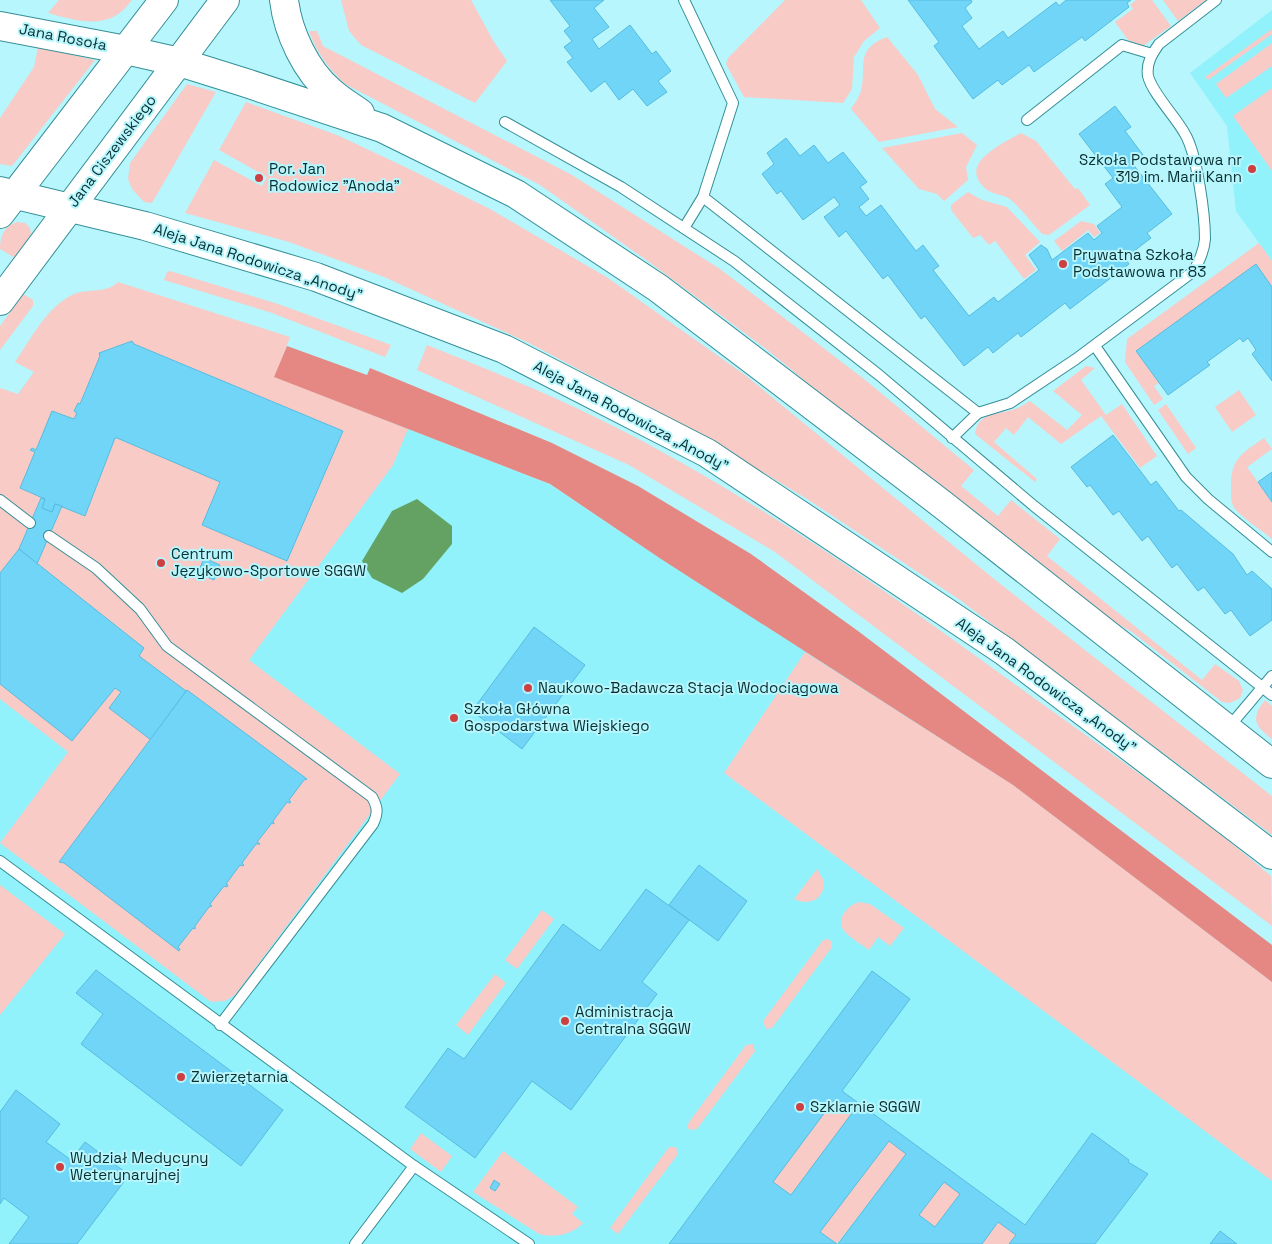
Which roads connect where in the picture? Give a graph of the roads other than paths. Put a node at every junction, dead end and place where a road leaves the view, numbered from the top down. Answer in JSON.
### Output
{"nodes":[{"id":1,"x":164,"y":0,"type":"edge"},
{"id":2,"x":225,"y":0,"type":"edge"},
{"id":3,"x":284,"y":0,"type":"edge"},
{"id":4,"x":684,"y":0,"type":"edge"},
{"id":5,"x":1216,"y":0,"type":"edge"},
{"id":6,"x":0,"y":26,"type":"edge"},
{"id":7,"x":126,"y":50,"type":"junction"},
{"id":8,"x":1152,"y":54,"type":"junction"},
{"id":9,"x":179,"y":62,"type":"junction"},
{"id":10,"x":1027,"y":120,"type":"dead end"},
{"id":11,"x":505,"y":122,"type":"dead end"},
{"id":12,"x":382,"y":128,"type":"junction"},
{"id":13,"x":702,"y":197,"type":"junction"},
{"id":14,"x":5,"y":200,"type":"edge"},
{"id":15,"x":69,"y":208,"type":"junction"},
{"id":16,"x":684,"y":228,"type":"junction"},
{"id":17,"x":0,"y":301,"type":"edge"},
{"id":18,"x":1095,"y":346,"type":"junction"},
{"id":19,"x":978,"y":413,"type":"junction"},
{"id":20,"x":952,"y":438,"type":"junction"},
{"id":21,"x":0,"y":500,"type":"edge"},
{"id":22,"x":30,"y":523,"type":"dead end"},
{"id":23,"x":49,"y":536,"type":"dead end"},
{"id":24,"x":1272,"y":552,"type":"edge"},
{"id":25,"x":1272,"y":676,"type":"edge"},
{"id":26,"x":1263,"y":687,"type":"junction"},
{"id":27,"x":1272,"y":695,"type":"edge"},
{"id":28,"x":1227,"y":729,"type":"junction"},
{"id":29,"x":1272,"y":764,"type":"edge"},
{"id":30,"x":1272,"y":856,"type":"edge"},
{"id":31,"x":0,"y":861,"type":"edge"},
{"id":32,"x":220,"y":1025,"type":"junction"},
{"id":33,"x":414,"y":1166,"type":"junction"},
{"id":34,"x":355,"y":1244,"type":"edge"},
{"id":35,"x":529,"y":1244,"type":"edge"}],
"edges":[{"from":1,"to":7,"type":"main road"},
{"from":2,"to":9,"type":"main road","name":"Jana Ciszewskiego"},
{"from":3,"to":12,"type":"main road"},
{"from":4,"to":13,"type":"lane"},
{"from":5,"to":8,"type":"lane"},
{"from":6,"to":7,"type":"main road","name":"Jana Rosoła"},
{"from":7,"to":9,"type":"main road"},
{"from":7,"to":14,"type":"main road"},
{"from":8,"to":10,"type":"lane"},
{"from":8,"to":18,"type":"lane"},
{"from":9,"to":12,"type":"main road"},
{"from":9,"to":15,"type":"main road","name":"Jana Ciszewskiego"},
{"from":11,"to":16,"type":"lane"},
{"from":12,"to":28,"type":"main road"},
{"from":13,"to":16,"type":"lane"},
{"from":13,"to":19,"type":"lane"},
{"from":14,"to":15,"type":"main road","name":"Aleja Jana Rodowicza „Anody”"},
{"from":15,"to":17,"type":"main road","name":"Jana Ciszewskiego"},
{"from":15,"to":30,"type":"main road","name":"Aleja Jana Rodowicza „Anody”"},
{"from":16,"to":20,"type":"lane"},
{"from":18,"to":19,"type":"lane"},
{"from":18,"to":24,"type":"lane"},
{"from":19,"to":20,"type":"lane"},
{"from":20,"to":26,"type":"lane"},
{"from":21,"to":22,"type":"lane"},
{"from":23,"to":32,"type":"lane"},
{"from":25,"to":26,"type":"lane"},
{"from":26,"to":27,"type":"lane"},
{"from":26,"to":28,"type":"lane"},
{"from":28,"to":29,"type":"main road"},
{"from":31,"to":32,"type":"lane"},
{"from":32,"to":33,"type":"lane"},
{"from":33,"to":34,"type":"lane"},
{"from":33,"to":35,"type":"lane"}]}
